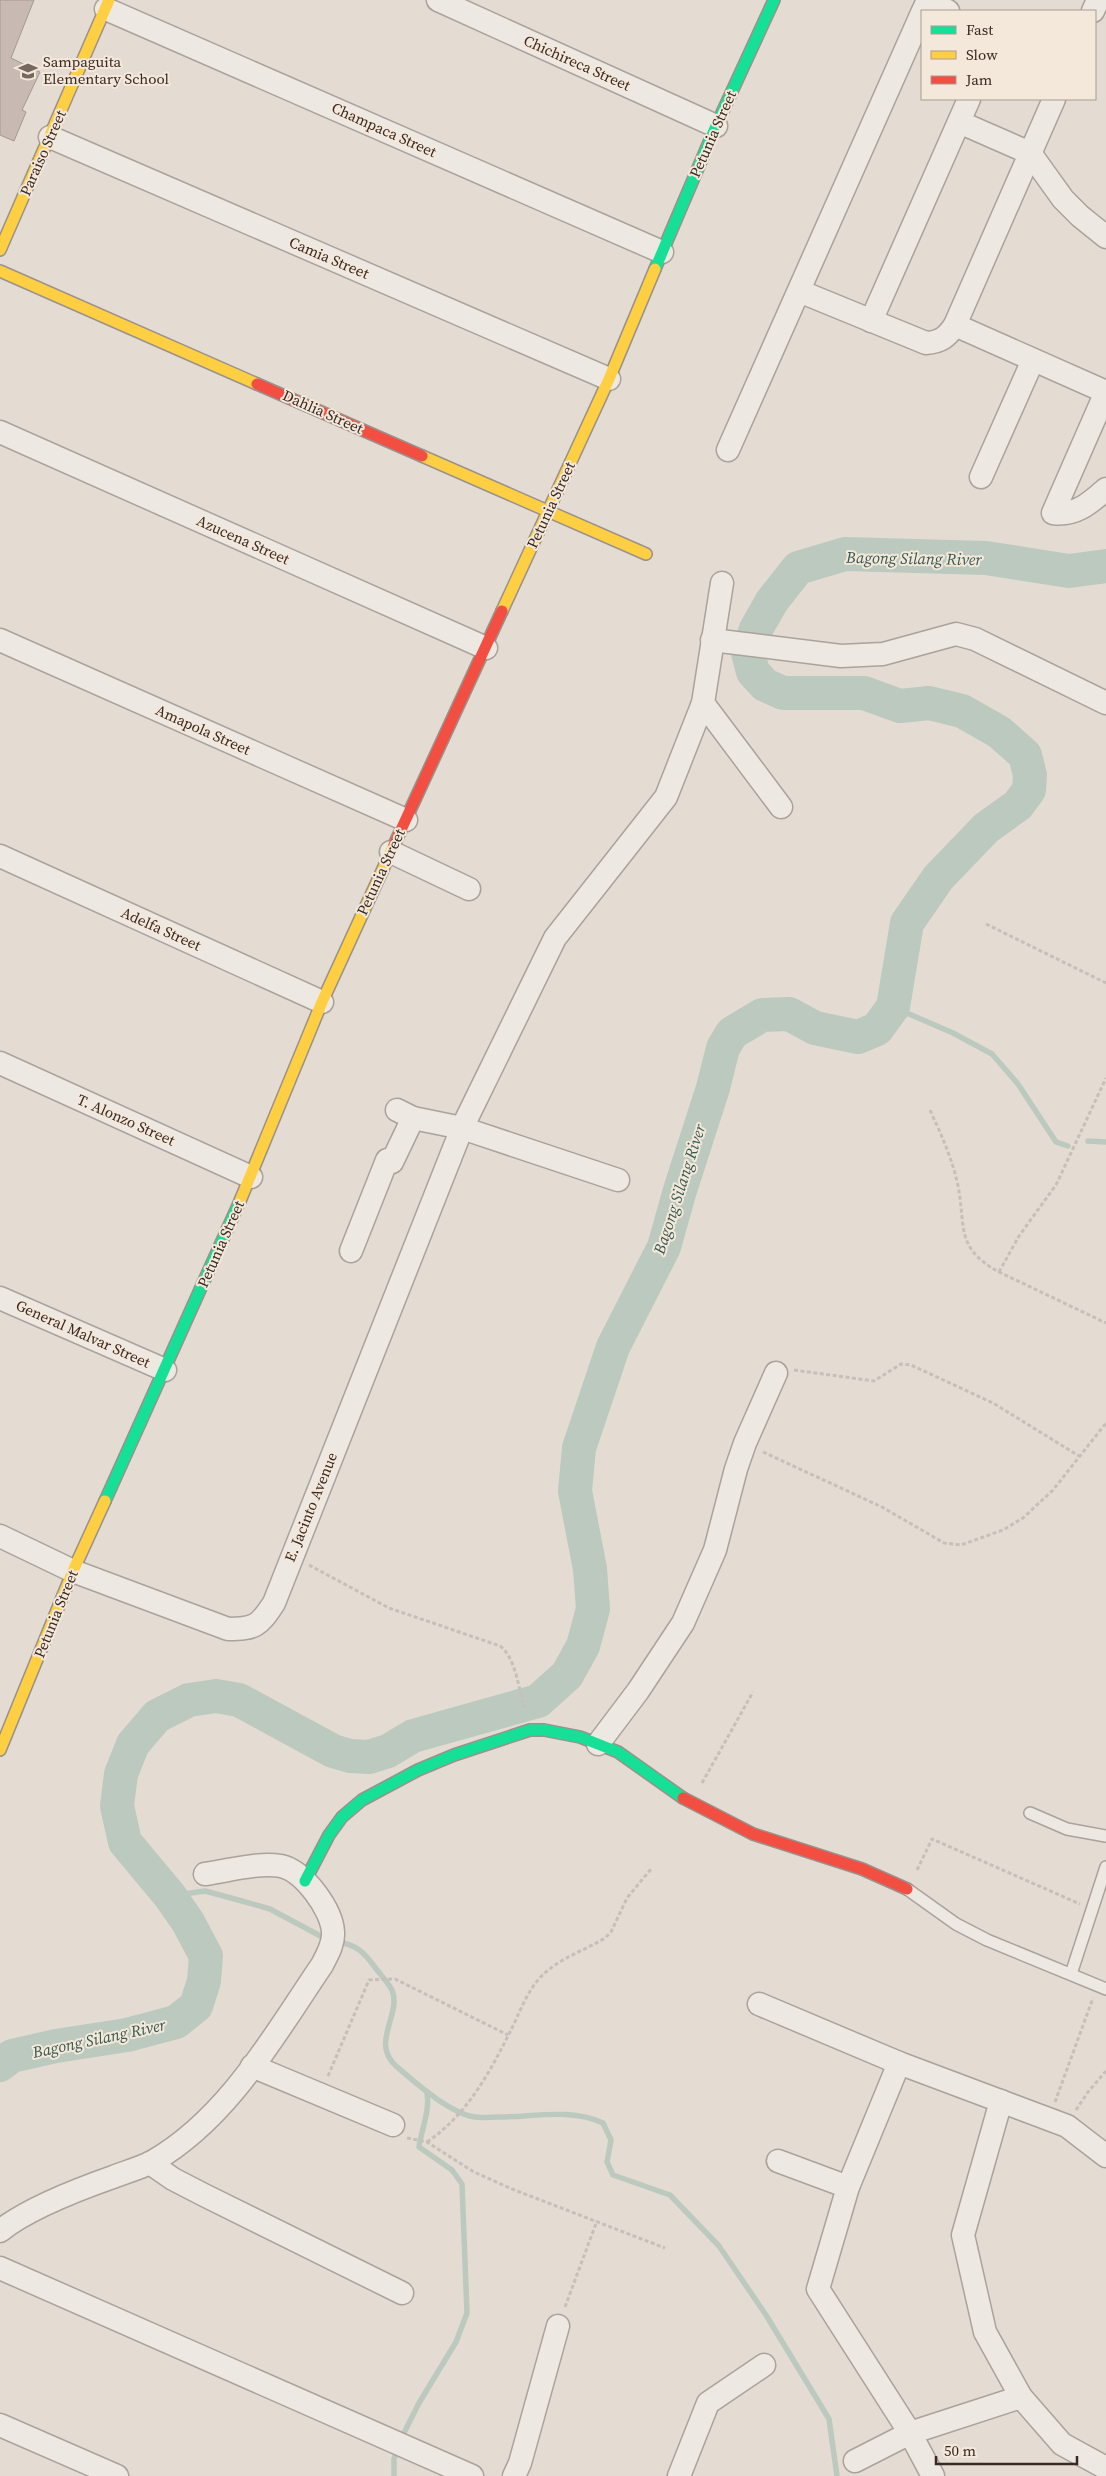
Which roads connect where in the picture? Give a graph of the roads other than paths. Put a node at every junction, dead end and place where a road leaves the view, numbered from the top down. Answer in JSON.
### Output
{"nodes":[{"id":1,"x":438,"y":0,"type":"edge"},
{"id":2,"x":774,"y":0,"type":"edge"},
{"id":3,"x":107,"y":4,"type":"edge"},
{"id":4,"x":924,"y":10,"type":"edge"},
{"id":5,"x":946,"y":10,"type":"edge"},
{"id":6,"x":921,"y":17,"type":"edge"},
{"id":7,"x":969,"y":100,"type":"edge"},
{"id":8,"x":1054,"y":100,"type":"edge"},
{"id":9,"x":959,"y":122,"type":"junction"},
{"id":10,"x":716,"y":126,"type":"junction"},
{"id":11,"x":50,"y":137,"type":"junction"},
{"id":12,"x":1030,"y":153,"type":"junction"},
{"id":13,"x":1106,"y":237,"type":"edge"},
{"id":14,"x":0,"y":250,"type":"edge"},
{"id":15,"x":662,"y":252,"type":"junction"},
{"id":16,"x":0,"y":271,"type":"edge"},
{"id":17,"x":800,"y":291,"type":"junction"},
{"id":18,"x":871,"y":321,"type":"junction"},
{"id":19,"x":955,"y":325,"type":"junction"},
{"id":20,"x":1033,"y":360,"type":"junction"},
{"id":21,"x":609,"y":379,"type":"junction"},
{"id":22,"x":1106,"y":392,"type":"edge"},
{"id":23,"x":0,"y":432,"type":"edge"},
{"id":24,"x":728,"y":450,"type":"dead end"},
{"id":25,"x":981,"y":477,"type":"dead end"},
{"id":26,"x":1106,"y":488,"type":"edge"},
{"id":27,"x":548,"y":510,"type":"junction"},
{"id":28,"x":646,"y":554,"type":"dead end"},
{"id":29,"x":722,"y":583,"type":"dead end"},
{"id":30,"x":0,"y":640,"type":"edge"},
{"id":31,"x":712,"y":640,"type":"junction"},
{"id":32,"x":486,"y":648,"type":"junction"},
{"id":33,"x":703,"y":703,"type":"junction"},
{"id":34,"x":1106,"y":703,"type":"edge"},
{"id":35,"x":781,"y":807,"type":"dead end"},
{"id":36,"x":406,"y":820,"type":"junction"},
{"id":37,"x":391,"y":852,"type":"junction"},
{"id":38,"x":0,"y":856,"type":"edge"},
{"id":39,"x":469,"y":889,"type":"dead end"},
{"id":40,"x":322,"y":1002,"type":"junction"},
{"id":41,"x":0,"y":1063,"type":"edge"},
{"id":42,"x":462,"y":1128,"type":"junction"},
{"id":43,"x":251,"y":1177,"type":"junction"},
{"id":44,"x":618,"y":1180,"type":"dead end"},
{"id":45,"x":352,"y":1251,"type":"dead end"},
{"id":46,"x":0,"y":1298,"type":"edge"},
{"id":47,"x":165,"y":1370,"type":"junction"},
{"id":48,"x":776,"y":1373,"type":"road end"},
{"id":49,"x":0,"y":1536,"type":"edge"},
{"id":50,"x":73,"y":1571,"type":"junction"},
{"id":51,"x":598,"y":1744,"type":"junction"},
{"id":52,"x":0,"y":1750,"type":"edge"},
{"id":53,"x":1030,"y":1813,"type":"dead end"},
{"id":54,"x":1106,"y":1836,"type":"edge"},
{"id":55,"x":1106,"y":1867,"type":"edge"},
{"id":56,"x":205,"y":1874,"type":"dead end"},
{"id":57,"x":305,"y":1881,"type":"junction"},
{"id":58,"x":907,"y":1890,"type":"joint"},
{"id":59,"x":1070,"y":1974,"type":"junction"},
{"id":60,"x":1102,"y":1987,"type":"edge"},
{"id":61,"x":759,"y":2004,"type":"dead end"},
{"id":62,"x":899,"y":2063,"type":"junction"},
{"id":63,"x":252,"y":2066,"type":"junction"},
{"id":64,"x":1001,"y":2101,"type":"junction"},
{"id":65,"x":401,"y":2132,"type":"road end"},
{"id":66,"x":1106,"y":2156,"type":"edge"},
{"id":67,"x":778,"y":2161,"type":"dead end"},
{"id":68,"x":150,"y":2163,"type":"junction"},
{"id":69,"x":848,"y":2187,"type":"junction"},
{"id":70,"x":0,"y":2231,"type":"edge"},
{"id":71,"x":0,"y":2268,"type":"edge"},
{"id":72,"x":402,"y":2293,"type":"dead end"},
{"id":73,"x":558,"y":2326,"type":"road end"},
{"id":74,"x":764,"y":2366,"type":"dead end"},
{"id":75,"x":1021,"y":2397,"type":"junction"},
{"id":76,"x":0,"y":2425,"type":"edge"},
{"id":77,"x":910,"y":2433,"type":"junction"},
{"id":78,"x":855,"y":2461,"type":"dead end"},
{"id":79,"x":1106,"y":2468,"type":"edge"},
{"id":80,"x":117,"y":2476,"type":"edge"},
{"id":81,"x":472,"y":2476,"type":"edge"},
{"id":82,"x":514,"y":2476,"type":"edge"},
{"id":83,"x":679,"y":2476,"type":"edge"},
{"id":84,"x":933,"y":2476,"type":"edge"}],
"edges":[{"from":1,"to":10,"type":"street","name":"Chichireca Street"},
{"from":2,"to":10,"type":"street","name":"Petunia Street"},
{"from":3,"to":11,"type":"street","name":"Paraiso Street"},
{"from":3,"to":15,"type":"street","name":"Champaca Street"},
{"from":4,"to":5,"type":"street"},
{"from":6,"to":17,"type":"street"},
{"from":7,"to":9,"type":"street"},
{"from":8,"to":12,"type":"street"},
{"from":9,"to":12,"type":"street"},
{"from":9,"to":18,"type":"street"},
{"from":10,"to":15,"type":"street","name":"Petunia Street"},
{"from":11,"to":14,"type":"street","name":"Paraiso Street"},
{"from":11,"to":21,"type":"street","name":"Camia Street"},
{"from":12,"to":13,"type":"street"},
{"from":12,"to":19,"type":"street"},
{"from":15,"to":21,"type":"street","name":"Petunia Street"},
{"from":16,"to":27,"type":"street","name":"Dahlia Street"},
{"from":17,"to":18,"type":"street"},
{"from":17,"to":24,"type":"street"},
{"from":18,"to":19,"type":"street"},
{"from":19,"to":20,"type":"street"},
{"from":20,"to":22,"type":"street"},
{"from":20,"to":25,"type":"street"},
{"from":21,"to":27,"type":"street","name":"Petunia Street"},
{"from":22,"to":26,"type":"street"},
{"from":23,"to":32,"type":"street","name":"Azucena Street"},
{"from":27,"to":28,"type":"street","name":"Dahlia Street"},
{"from":27,"to":32,"type":"street","name":"Petunia Street"},
{"from":29,"to":31,"type":"street","name":"E. Jacinto Avenue"},
{"from":30,"to":36,"type":"street","name":"Amapola Street"},
{"from":31,"to":33,"type":"street","name":"E. Jacinto Avenue"},
{"from":31,"to":34,"type":"street"},
{"from":32,"to":36,"type":"street","name":"Petunia Street"},
{"from":33,"to":35,"type":"street"},
{"from":33,"to":42,"type":"street","name":"E. Jacinto Avenue"},
{"from":36,"to":37,"type":"street","name":"Petunia Street"},
{"from":37,"to":39,"type":"street"},
{"from":37,"to":40,"type":"street","name":"Petunia Street"},
{"from":38,"to":40,"type":"street","name":"Adelfa Street"},
{"from":40,"to":43,"type":"street","name":"Petunia Street"},
{"from":41,"to":43,"type":"street","name":"T. Alonzo Street"},
{"from":42,"to":44,"type":"street"},
{"from":42,"to":45,"type":"street"},
{"from":42,"to":50,"type":"street","name":"E. Jacinto Avenue"},
{"from":43,"to":47,"type":"street","name":"Petunia Street"},
{"from":46,"to":47,"type":"street","name":"General Malvar Street"},
{"from":47,"to":50,"type":"street","name":"Petunia Street"},
{"from":48,"to":51,"type":"street"},
{"from":49,"to":50,"type":"street","name":"E. Jacinto Avenue"},
{"from":50,"to":52,"type":"street","name":"Petunia Street"},
{"from":51,"to":57,"type":"street"},
{"from":51,"to":58,"type":"street"},
{"from":53,"to":54,"type":"lane"},
{"from":55,"to":59,"type":"lane"},
{"from":56,"to":57,"type":"street"},
{"from":57,"to":63,"type":"street"},
{"from":58,"to":59,"type":"lane"},
{"from":59,"to":60,"type":"lane"},
{"from":61,"to":62,"type":"street"},
{"from":62,"to":64,"type":"street"},
{"from":62,"to":69,"type":"street"},
{"from":63,"to":65,"type":"street"},
{"from":63,"to":68,"type":"street"},
{"from":64,"to":66,"type":"street"},
{"from":64,"to":75,"type":"street"},
{"from":67,"to":69,"type":"street"},
{"from":68,"to":70,"type":"street"},
{"from":68,"to":72,"type":"street"},
{"from":69,"to":77,"type":"street"},
{"from":71,"to":81,"type":"street"},
{"from":73,"to":82,"type":"street"},
{"from":74,"to":83,"type":"street"},
{"from":75,"to":77,"type":"street"},
{"from":75,"to":79,"type":"street"},
{"from":76,"to":80,"type":"street"},
{"from":77,"to":78,"type":"street"},
{"from":77,"to":84,"type":"street"}]}
